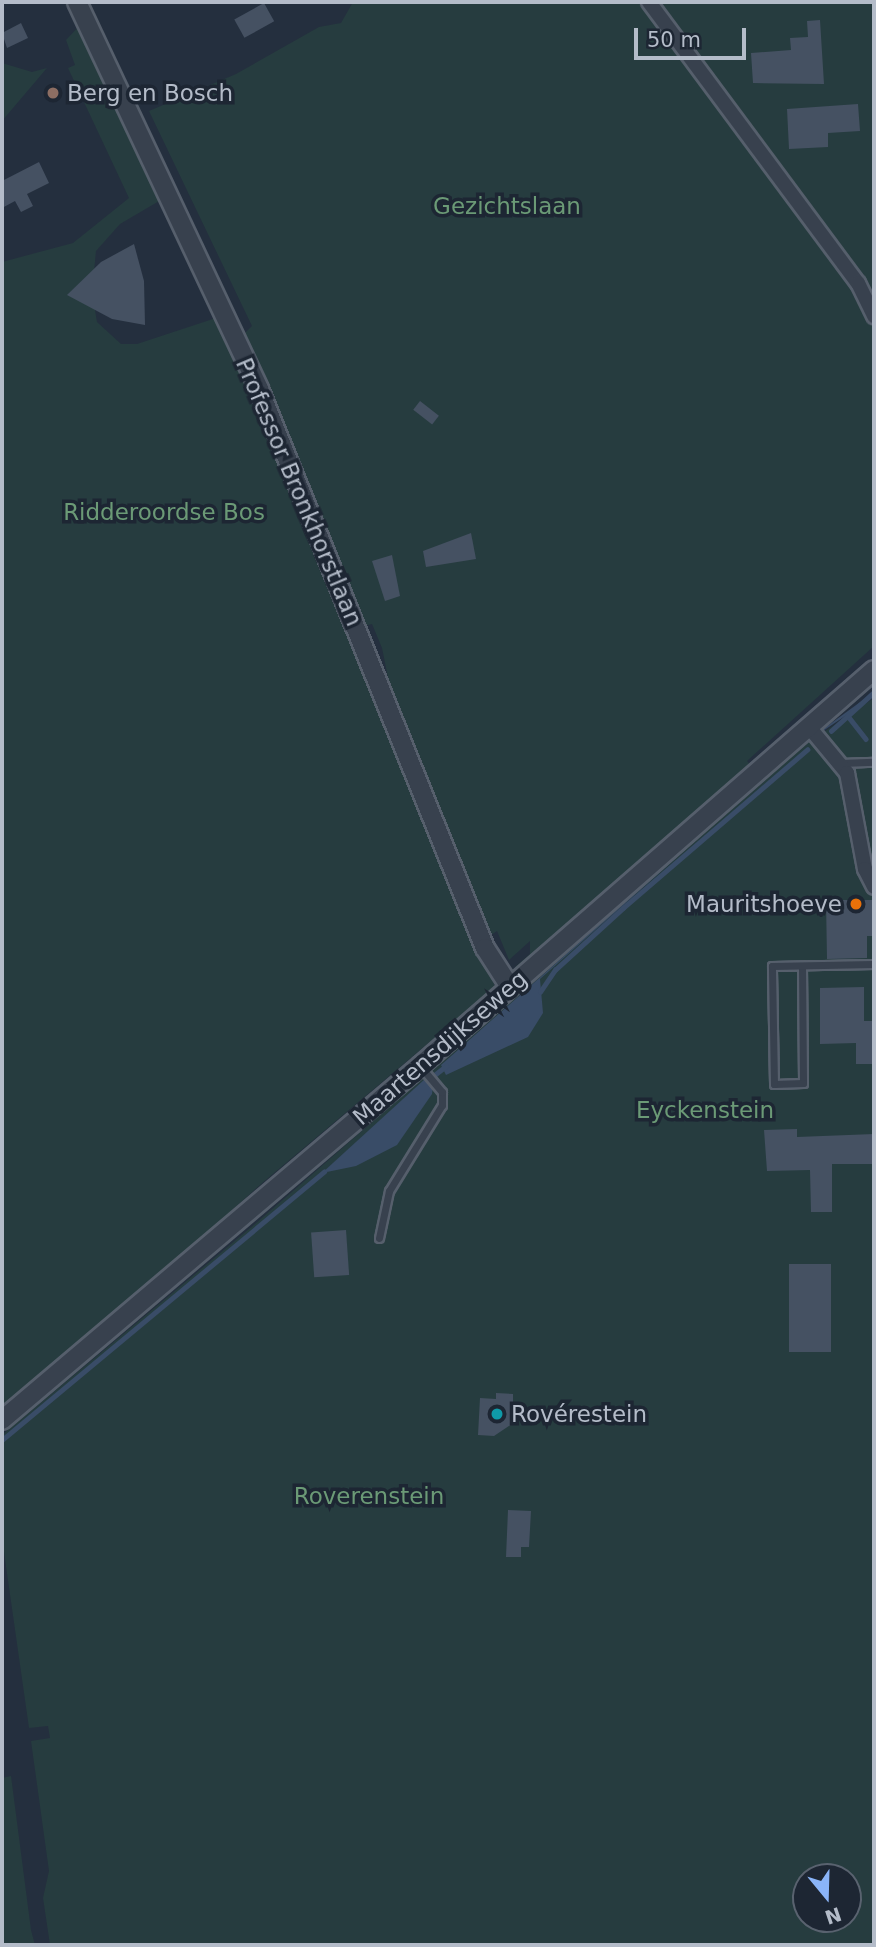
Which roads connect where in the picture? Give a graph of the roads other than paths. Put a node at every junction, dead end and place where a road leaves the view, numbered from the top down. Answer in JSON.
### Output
{"nodes":[{"id":1,"x":77,"y":2,"type":"edge"},
{"id":2,"x":649,"y":2,"type":"edge"},
{"id":3,"x":874,"y":316,"type":"edge"},
{"id":4,"x":874,"y":670,"type":"edge"},
{"id":5,"x":809,"y":727,"type":"junction"},
{"id":6,"x":874,"y":762,"type":"edge"},
{"id":7,"x":840,"y":763,"type":"junction"},
{"id":8,"x":874,"y":887,"type":"edge"},
{"id":9,"x":874,"y":964,"type":"edge"},
{"id":10,"x":802,"y":966,"type":"junction"},
{"id":11,"x":510,"y":987,"type":"junction"},
{"id":12,"x":421,"y":1066,"type":"junction"},
{"id":13,"x":379,"y":1238,"type":"dead end"},
{"id":14,"x":2,"y":1420,"type":"edge"}],
"edges":[{"from":1,"to":11,"type":"street","name":"Professor Bronkhorstlaan"},
{"from":2,"to":3,"type":"street"},
{"from":4,"to":5,"type":"street","name":"Maartensdijkseweg"},
{"from":5,"to":7,"type":"street"},
{"from":5,"to":11,"type":"street","name":"Maartensdijkseweg"},
{"from":6,"to":7,"type":"lane"},
{"from":7,"to":8,"type":"street"},
{"from":9,"to":10,"type":"lane"},
{"from":10,"to":10,"type":"lane"},
{"from":11,"to":12,"type":"street","name":"Maartensdijkseweg"},
{"from":12,"to":13,"type":"lane"},
{"from":12,"to":14,"type":"street","name":"Maartensdijkseweg"}]}
